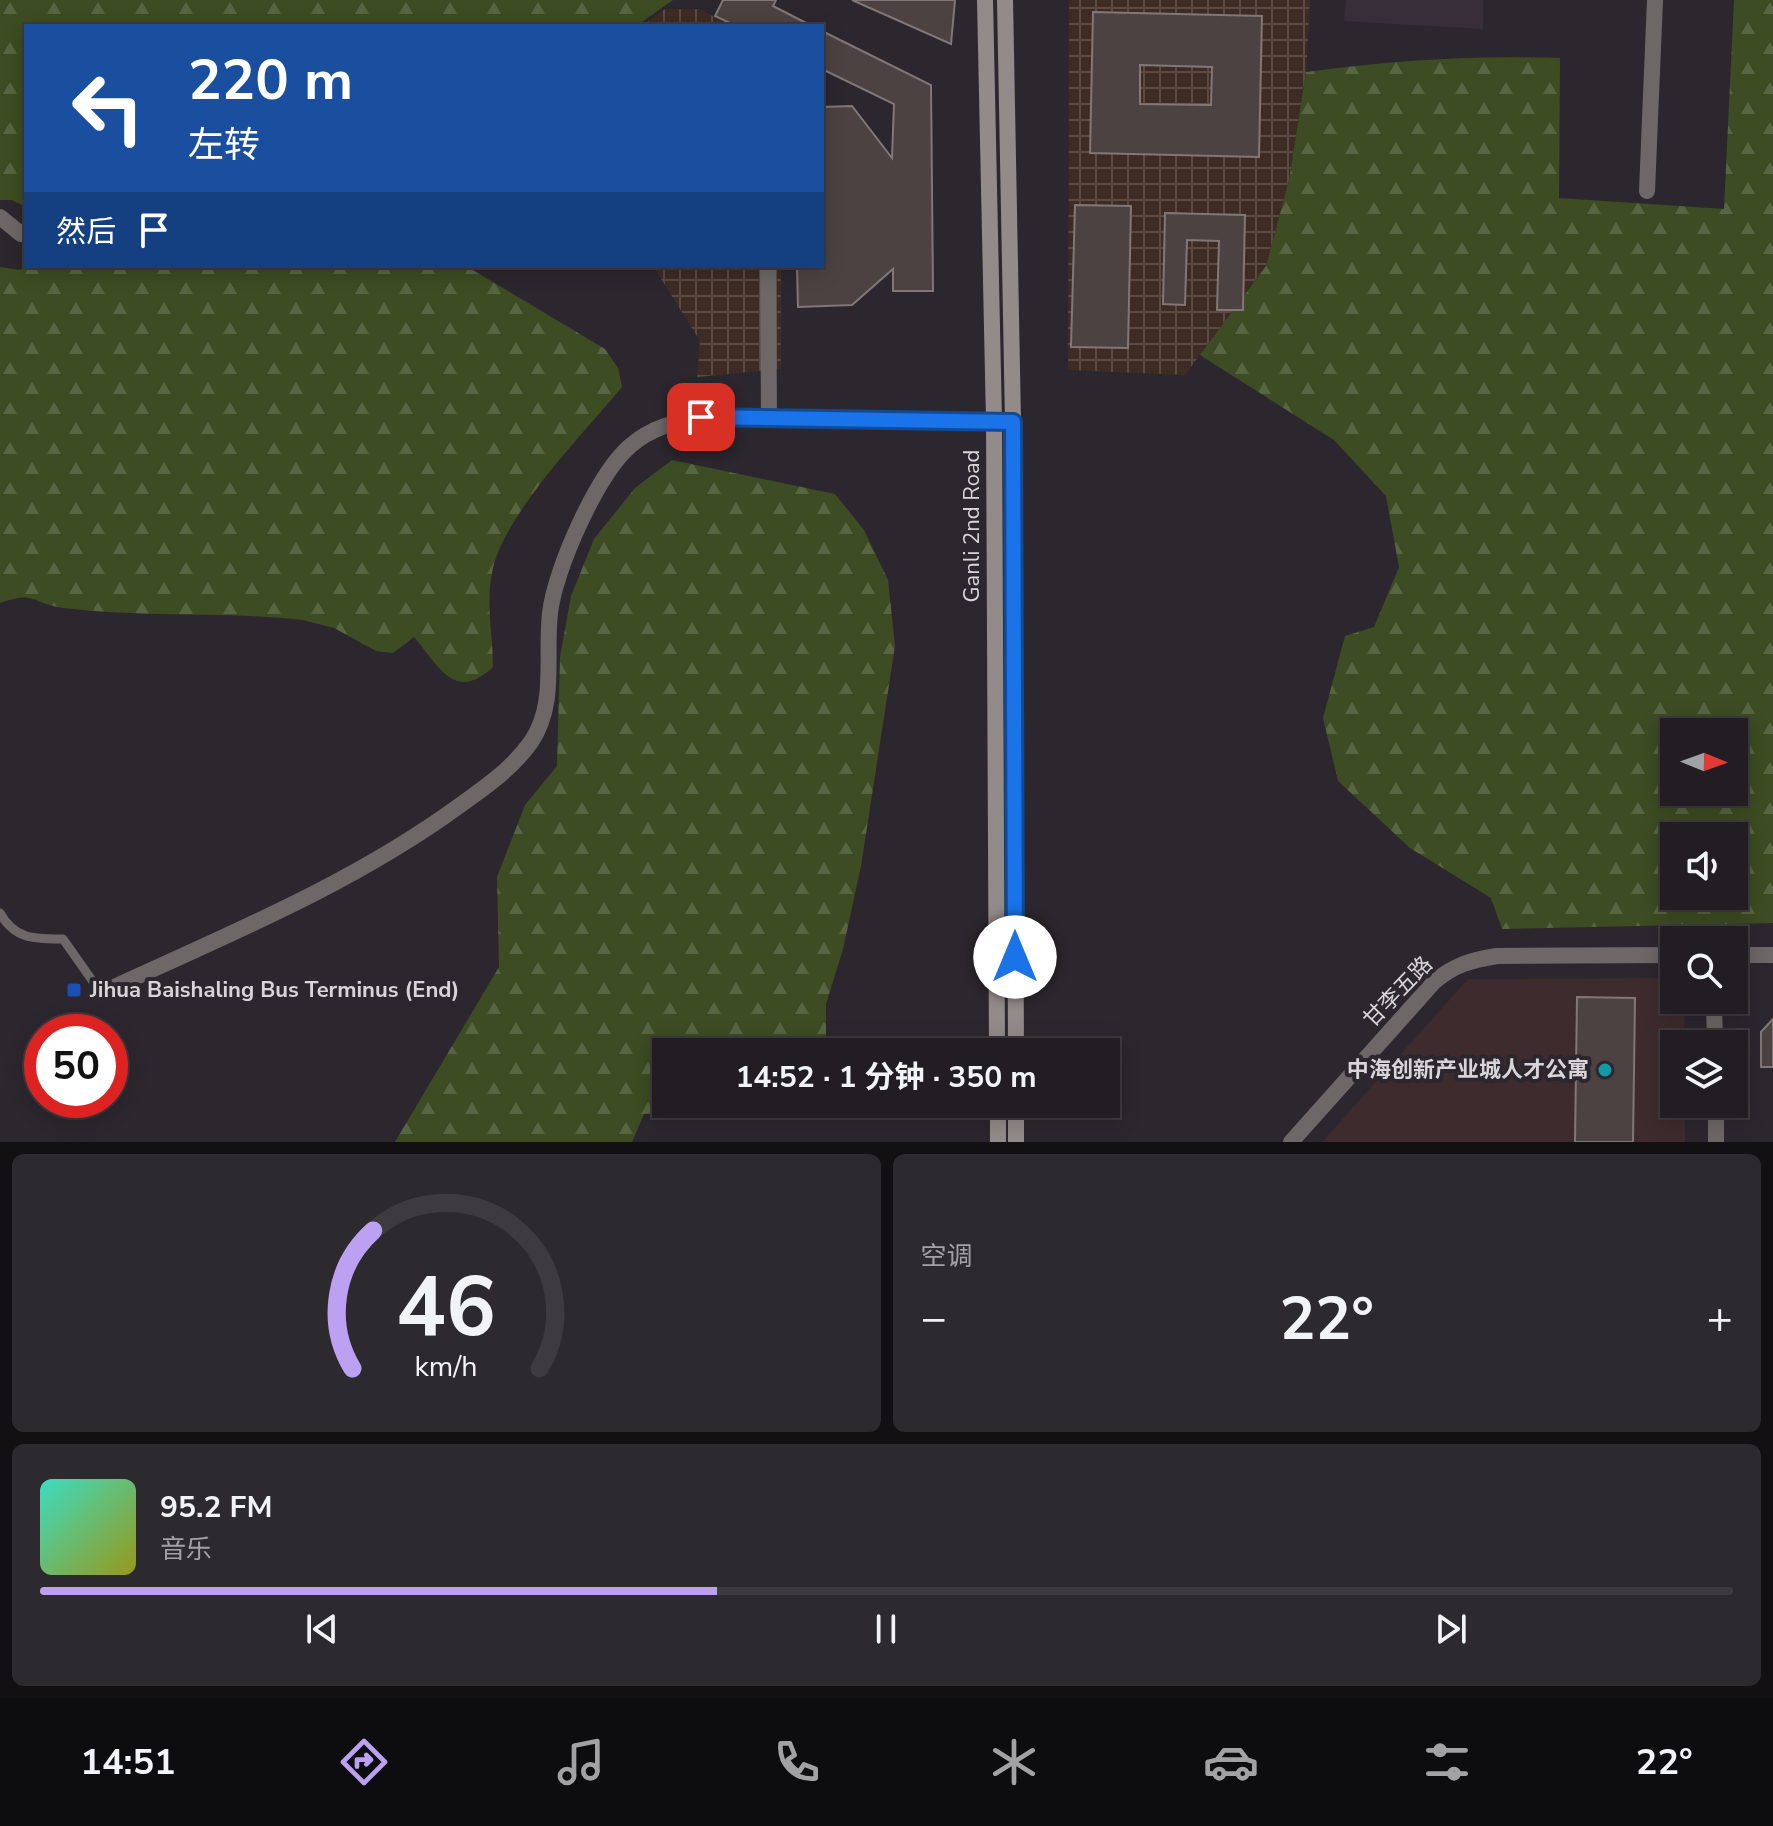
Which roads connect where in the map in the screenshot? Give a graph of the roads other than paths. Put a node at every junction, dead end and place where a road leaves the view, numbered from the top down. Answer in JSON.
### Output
{"nodes":[{"id":1,"x":985,"y":0,"type":"edge"},
{"id":2,"x":1005,"y":0,"type":"edge"},
{"id":3,"x":1655,"y":0,"type":"edge"},
{"id":4,"x":1647,"y":191,"type":"dead end"},
{"id":5,"x":0,"y":217,"type":"edge"},
{"id":6,"x":21,"y":234,"type":"dead end"},
{"id":7,"x":768,"y":268,"type":"edge"},
{"id":8,"x":769,"y":418,"type":"junction"},
{"id":9,"x":994,"y":421,"type":"junction"},
{"id":10,"x":1013,"y":422,"type":"junction"},
{"id":11,"x":0,"y":913,"type":"edge"},
{"id":12,"x":1660,"y":955,"type":"edge"},
{"id":13,"x":1748,"y":955,"type":"edge"},
{"id":14,"x":1773,"y":955,"type":"edge"},
{"id":15,"x":101,"y":993,"type":"joint"},
{"id":16,"x":997,"y":1038,"type":"edge"},
{"id":17,"x":1016,"y":1038,"type":"edge"},
{"id":18,"x":998,"y":1118,"type":"edge"},
{"id":19,"x":1016,"y":1118,"type":"edge"},
{"id":20,"x":1716,"y":1118,"type":"edge"},
{"id":21,"x":998,"y":1142,"type":"edge"},
{"id":22,"x":1016,"y":1142,"type":"edge"},
{"id":23,"x":1291,"y":1142,"type":"edge"},
{"id":24,"x":1716,"y":1142,"type":"edge"}],
"edges":[{"from":1,"to":9,"type":"main road","name":"Ganli 2nd Road"},
{"from":2,"to":10,"type":"main road","name":"Ganli 2nd Road"},
{"from":3,"to":4,"type":"street"},
{"from":5,"to":6,"type":"street"},
{"from":7,"to":8,"type":"street"},
{"from":8,"to":9,"type":"street"},
{"from":8,"to":15,"type":"street"},
{"from":9,"to":10,"type":"street"},
{"from":9,"to":16,"type":"main road","name":"Ganli 2nd Road"},
{"from":10,"to":17,"type":"main road","name":"Ganli 2nd Road"},
{"from":11,"to":15,"type":"lane"},
{"from":12,"to":23,"type":"street","name":"甘李五路"},
{"from":13,"to":14,"type":"street"},
{"from":18,"to":21,"type":"main road"},
{"from":19,"to":22,"type":"main road"},
{"from":20,"to":24,"type":"street"}]}
